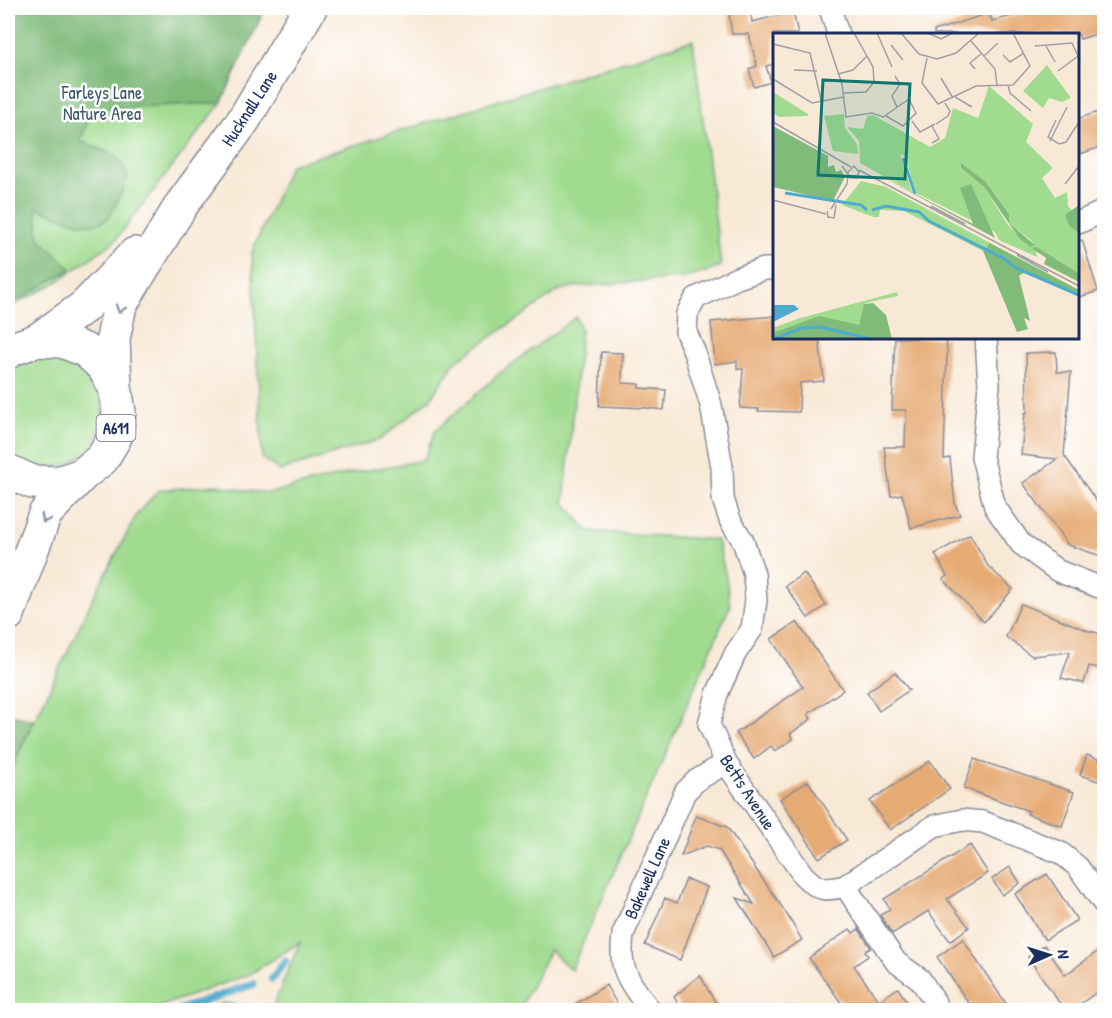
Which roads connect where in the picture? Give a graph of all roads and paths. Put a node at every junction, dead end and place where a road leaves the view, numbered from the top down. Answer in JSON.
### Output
{"nodes":[{"id":1,"x":310,"y":8,"type":"edge"},
{"id":2,"x":832,"y":8,"type":"edge"},
{"id":3,"x":838,"y":33,"type":"edge"},
{"id":4,"x":182,"y":204,"type":"junction"},
{"id":5,"x":1104,"y":211,"type":"edge"},
{"id":6,"x":1079,"y":222,"type":"edge"},
{"id":7,"x":773,"y":268,"type":"edge"},
{"id":8,"x":986,"y":339,"type":"edge"},
{"id":9,"x":38,"y":340,"type":"junction"},
{"id":10,"x":8,"y":352,"type":"edge"},
{"id":11,"x":115,"y":387,"type":"junction"},
{"id":12,"x":8,"y":471,"type":"edge"},
{"id":13,"x":82,"y":475,"type":"junction"},
{"id":14,"x":1104,"y":589,"type":"edge"},
{"id":15,"x":8,"y":614,"type":"edge"},
{"id":16,"x":726,"y":763,"type":"junction"},
{"id":17,"x":845,"y":886,"type":"junction"},
{"id":18,"x":1104,"y":904,"type":"edge"},
{"id":19,"x":650,"y":1011,"type":"edge"},
{"id":20,"x":937,"y":1011,"type":"edge"}],
"edges":[{"from":1,"to":4,"type":"main road","name":"Hucknall Lane","number":"A611"},
{"from":2,"to":3,"type":"street"},
{"from":4,"to":9,"type":"main road","name":"Hucknall Lane","number":"A611"},
{"from":4,"to":11,"type":"main road","name":"Hucknall Lane","number":"A611","one_way":true},
{"from":5,"to":6,"type":"street"},
{"from":7,"to":16,"type":"street","name":"Betts Avenue"},
{"from":8,"to":14,"type":"street"},
{"from":9,"to":10,"type":"main road","name":"Hucknall Lane","number":"A611"},
{"from":9,"to":11,"type":"main road","name":"Hucknall Lane","number":"A611"},
{"from":11,"to":13,"type":"main road","name":"Hucknall Lane","number":"A611"},
{"from":12,"to":13,"type":"main road","name":"Hucknall Lane","number":"A611"},
{"from":13,"to":15,"type":"main road","name":"Hucknall Lane","number":"A611","one_way":true},
{"from":16,"to":17,"type":"street","name":"Betts Avenue"},
{"from":16,"to":19,"type":"street","name":"Bakewell Lane"},
{"from":17,"to":18,"type":"street"},
{"from":17,"to":20,"type":"street"}]}
